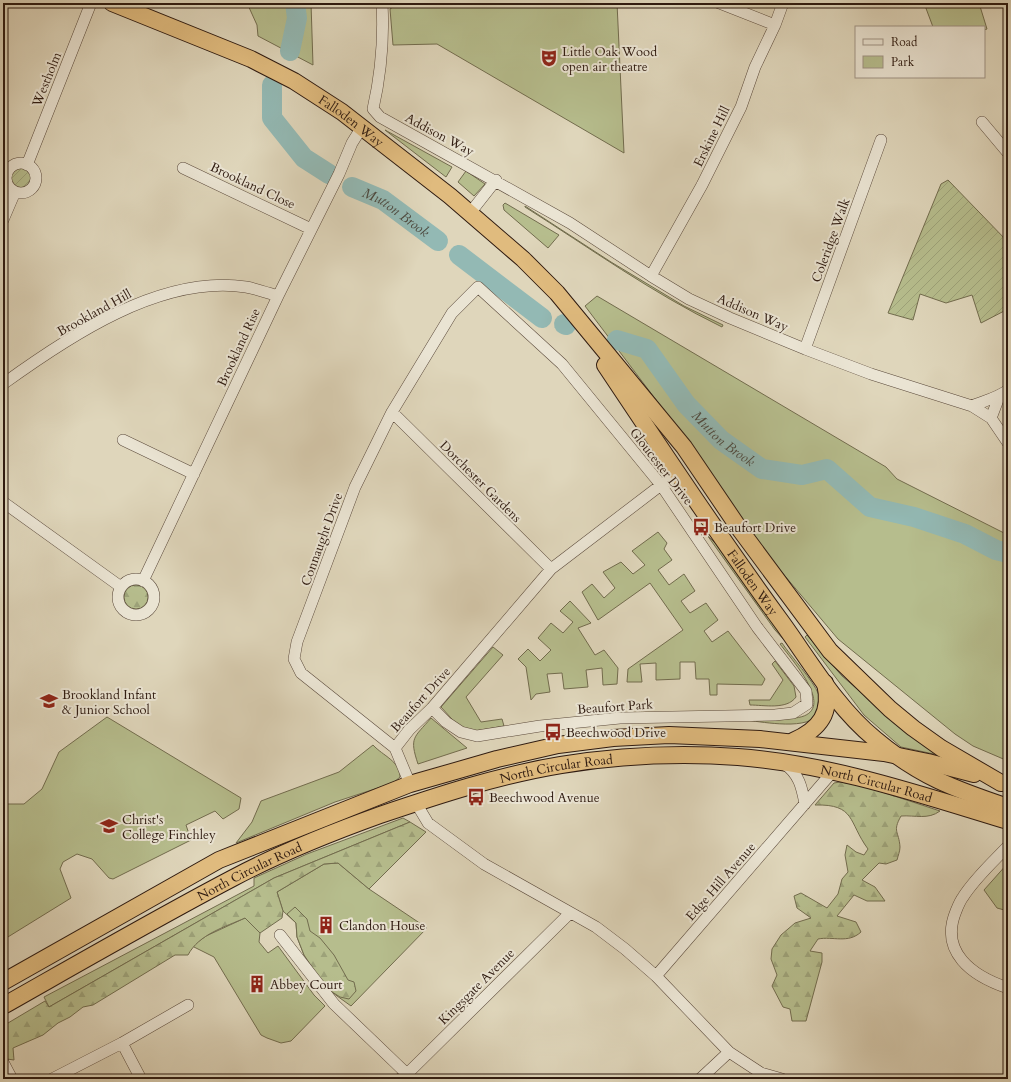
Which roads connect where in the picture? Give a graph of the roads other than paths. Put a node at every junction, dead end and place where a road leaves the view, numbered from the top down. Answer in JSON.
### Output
{"nodes":[{"id":1,"x":91,"y":3,"type":"edge"},
{"id":2,"x":112,"y":3,"type":"edge"},
{"id":3,"x":382,"y":3,"type":"edge"},
{"id":4,"x":719,"y":3,"type":"edge"},
{"id":5,"x":783,"y":3,"type":"edge"},
{"id":6,"x":775,"y":25,"type":"junction"},
{"id":7,"x":982,"y":122,"type":"dead end"},
{"id":8,"x":362,"y":127,"type":"junction"},
{"id":9,"x":881,"y":140,"type":"dead end"},
{"id":10,"x":1008,"y":153,"type":"edge"},
{"id":11,"x":27,"y":165,"type":"junction"},
{"id":12,"x":182,"y":168,"type":"dead end"},
{"id":13,"x":496,"y":180,"type":"junction"},
{"id":14,"x":15,"y":192,"type":"junction"},
{"id":15,"x":470,"y":213,"type":"junction"},
{"id":16,"x":3,"y":220,"type":"edge"},
{"id":17,"x":312,"y":229,"type":"junction"},
{"id":18,"x":651,"y":276,"type":"junction"},
{"id":19,"x":478,"y":287,"type":"joint"},
{"id":20,"x":557,"y":293,"type":"junction"},
{"id":21,"x":278,"y":296,"type":"junction"},
{"id":22,"x":805,"y":349,"type":"junction"},
{"id":23,"x":3,"y":384,"type":"edge"},
{"id":24,"x":1004,"y":394,"type":"edge"},
{"id":25,"x":972,"y":406,"type":"junction"},
{"id":26,"x":392,"y":412,"type":"junction"},
{"id":27,"x":990,"y":418,"type":"junction"},
{"id":28,"x":123,"y":440,"type":"dead end"},
{"id":29,"x":1008,"y":443,"type":"edge"},
{"id":30,"x":695,"y":463,"type":"junction"},
{"id":31,"x":194,"y":474,"type":"junction"},
{"id":32,"x":678,"y":475,"type":"junction"},
{"id":33,"x":661,"y":485,"type":"junction"},
{"id":34,"x":3,"y":502,"type":"edge"},
{"id":35,"x":551,"y":569,"type":"junction"},
{"id":36,"x":143,"y":581,"type":"junction"},
{"id":37,"x":121,"y":587,"type":"junction"},
{"id":38,"x":824,"y":682,"type":"junction"},
{"id":39,"x":807,"y":704,"type":"joint"},
{"id":40,"x":432,"y":708,"type":"junction"},
{"id":41,"x":793,"y":741,"type":"junction"},
{"id":42,"x":395,"y":748,"type":"junction"},
{"id":43,"x":895,"y":755,"type":"junction"},
{"id":44,"x":780,"y":762,"type":"junction"},
{"id":45,"x":834,"y":770,"type":"junction"},
{"id":46,"x":410,"y":784,"type":"junction"},
{"id":47,"x":1004,"y":784,"type":"edge"},
{"id":48,"x":416,"y":803,"type":"junction"},
{"id":49,"x":805,"y":804,"type":"junction"},
{"id":50,"x":1008,"y":806,"type":"edge"},
{"id":51,"x":1008,"y":821,"type":"edge"},
{"id":52,"x":1008,"y":846,"type":"edge"},
{"id":53,"x":570,"y":913,"type":"junction"},
{"id":54,"x":280,"y":935,"type":"dead end"},
{"id":55,"x":656,"y":976,"type":"junction"},
{"id":56,"x":3,"y":982,"type":"edge"},
{"id":57,"x":1008,"y":988,"type":"edge"},
{"id":58,"x":188,"y":1004,"type":"dead end"},
{"id":59,"x":3,"y":1006,"type":"edge"},
{"id":60,"x":122,"y":1043,"type":"junction"},
{"id":61,"x":729,"y":1052,"type":"junction"},
{"id":62,"x":3,"y":1062,"type":"edge"},
{"id":63,"x":404,"y":1077,"type":"edge"},
{"id":64,"x":12,"y":1079,"type":"edge"},
{"id":65,"x":52,"y":1079,"type":"edge"},
{"id":66,"x":141,"y":1079,"type":"edge"},
{"id":67,"x":700,"y":1079,"type":"edge"},
{"id":68,"x":782,"y":1079,"type":"edge"}],
"edges":[{"from":1,"to":11,"type":"street","name":"Westholm"},
{"from":2,"to":8,"type":"highway","name":"Falloden Way"},
{"from":3,"to":13,"type":"street","name":"Addison Way"},
{"from":4,"to":6,"type":"street"},
{"from":5,"to":6,"type":"street","name":"Erskine Hill"},
{"from":6,"to":18,"type":"street","name":"Erskine Hill"},
{"from":7,"to":10,"type":"street"},
{"from":8,"to":15,"type":"highway","name":"Falloden Way"},
{"from":8,"to":17,"type":"street","name":"Brookland Rise"},
{"from":9,"to":22,"type":"street","name":"Coleridge Walk"},
{"from":11,"to":14,"type":"street"},
{"from":11,"to":14,"type":"street"},
{"from":12,"to":17,"type":"street","name":"Brookland Close"},
{"from":13,"to":15,"type":"street"},
{"from":13,"to":18,"type":"street","name":"Addison Way"},
{"from":14,"to":16,"type":"street"},
{"from":15,"to":20,"type":"highway","name":"Falloden Way"},
{"from":17,"to":21,"type":"street","name":"Brookland Rise"},
{"from":18,"to":22,"type":"street","name":"Addison Way"},
{"from":19,"to":26,"type":"street","name":"Connaught Drive"},
{"from":19,"to":33,"type":"street","name":"Gloucester Drive"},
{"from":20,"to":30,"type":"highway","name":"Falloden Way"},
{"from":20,"to":32,"type":"highway","name":"Falloden Way"},
{"from":21,"to":23,"type":"street","name":"Brookland Hill"},
{"from":21,"to":31,"type":"street","name":"Brookland Rise"},
{"from":22,"to":25,"type":"street","name":"Addison Way"},
{"from":24,"to":25,"type":"street"},
{"from":24,"to":27,"type":"street"},
{"from":25,"to":27,"type":"street","name":"Addison Way"},
{"from":26,"to":35,"type":"street","name":"Dorchester Gardens"},
{"from":26,"to":42,"type":"street","name":"Connaught Drive"},
{"from":27,"to":29,"type":"street","name":"Addison Way"},
{"from":28,"to":31,"type":"street"},
{"from":30,"to":32,"type":"highway"},
{"from":30,"to":47,"type":"highway","name":"Falloden Way"},
{"from":31,"to":36,"type":"street","name":"Brookland Rise"},
{"from":32,"to":33,"type":"street","name":"Beaufort Drive"},
{"from":32,"to":38,"type":"highway","name":"Falloden Way"},
{"from":33,"to":35,"type":"street","name":"Beaufort Drive"},
{"from":33,"to":39,"type":"street","name":"Gloucester Drive"},
{"from":34,"to":37,"type":"street"},
{"from":35,"to":40,"type":"street","name":"Beaufort Drive"},
{"from":36,"to":37,"type":"street"},
{"from":36,"to":37,"type":"street"},
{"from":38,"to":41,"type":"highway"},
{"from":38,"to":43,"type":"highway","name":"Falloden Way"},
{"from":39,"to":40,"type":"street","name":"Beaufort Park"},
{"from":40,"to":42,"type":"street","name":"Beaufort Drive"},
{"from":41,"to":43,"type":"highway","name":"North Circular Road"},
{"from":41,"to":46,"type":"highway","name":"North Circular Road"},
{"from":42,"to":46,"type":"street","name":"Connaught Drive"},
{"from":43,"to":47,"type":"highway","name":"North Circular Road"},
{"from":43,"to":50,"type":"highway","name":"Falloden Way"},
{"from":44,"to":45,"type":"highway","name":"North Circular Road"},
{"from":44,"to":48,"type":"highway","name":"North Circular Road"},
{"from":44,"to":49,"type":"street"},
{"from":45,"to":49,"type":"street","name":"Edge Hill Avenue"},
{"from":45,"to":51,"type":"highway","name":"North Circular Road"},
{"from":46,"to":56,"type":"highway","name":"North Circular Road"},
{"from":48,"to":53,"type":"street"},
{"from":48,"to":59,"type":"highway","name":"North Circular Road"},
{"from":49,"to":55,"type":"street","name":"Edge Hill Avenue"},
{"from":52,"to":57,"type":"street"},
{"from":53,"to":55,"type":"street"},
{"from":53,"to":63,"type":"street","name":"Kingsgate Avenue"},
{"from":54,"to":63,"type":"street"},
{"from":55,"to":61,"type":"street"},
{"from":58,"to":60,"type":"street"},
{"from":60,"to":65,"type":"street"},
{"from":60,"to":66,"type":"street"},
{"from":61,"to":67,"type":"street"},
{"from":61,"to":68,"type":"street"},
{"from":62,"to":64,"type":"street"}]}
